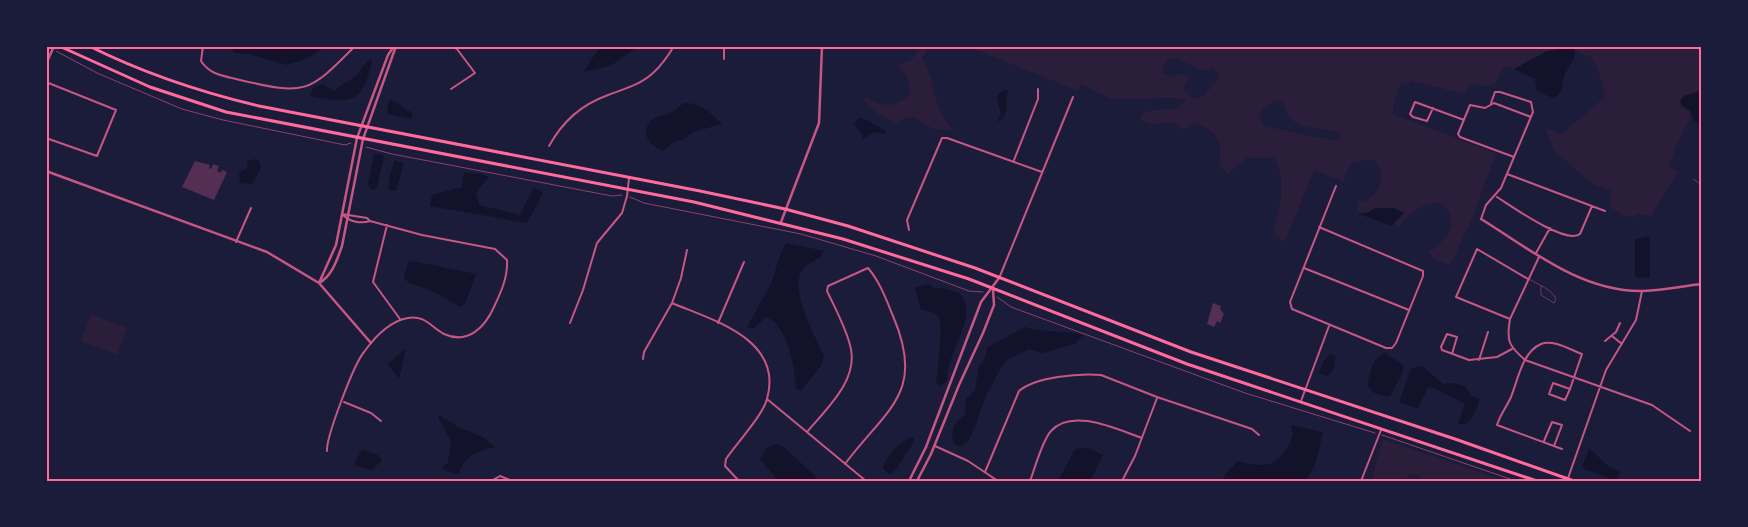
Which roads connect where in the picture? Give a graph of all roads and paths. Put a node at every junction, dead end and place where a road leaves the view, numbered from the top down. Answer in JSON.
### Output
{"nodes":[{"id":1,"x":59,"y":46,"type":"edge"},
{"id":2,"x":89,"y":46,"type":"edge"},
{"id":3,"x":203,"y":46,"type":"edge"},
{"id":4,"x":354,"y":46,"type":"edge"},
{"id":5,"x":395,"y":46,"type":"edge"},
{"id":6,"x":402,"y":46,"type":"edge"},
{"id":7,"x":411,"y":46,"type":"edge"},
{"id":8,"x":451,"y":46,"type":"edge"},
{"id":9,"x":674,"y":46,"type":"edge"},
{"id":10,"x":724,"y":46,"type":"edge"},
{"id":11,"x":822,"y":46,"type":"edge"},
{"id":12,"x":54,"y":47,"type":"edge"},
{"id":13,"x":724,"y":60,"type":"dead end"},
{"id":14,"x":46,"y":64,"type":"edge"},
{"id":15,"x":46,"y":82,"type":"edge"},
{"id":16,"x":451,"y":89,"type":"dead end"},
{"id":17,"x":1038,"y":89,"type":"dead end"},
{"id":18,"x":1072,"y":97,"type":"dead end"},
{"id":19,"x":1491,"y":103,"type":"junction"},
{"id":20,"x":1433,"y":108,"type":"junction"},
{"id":21,"x":1531,"y":117,"type":"junction"},
{"id":22,"x":1464,"y":120,"type":"junction"},
{"id":23,"x":361,"y":125,"type":"junction"},
{"id":24,"x":368,"y":127,"type":"junction"},
{"id":25,"x":46,"y":138,"type":"edge"},
{"id":26,"x":357,"y":138,"type":"junction"},
{"id":27,"x":363,"y":139,"type":"junction"},
{"id":28,"x":355,"y":144,"type":"junction"},
{"id":29,"x":362,"y":146,"type":"junction"},
{"id":30,"x":549,"y":146,"type":"dead end"},
{"id":31,"x":1514,"y":157,"type":"junction"},
{"id":32,"x":1014,"y":160,"type":"junction"},
{"id":33,"x":46,"y":171,"type":"edge"},
{"id":34,"x":1042,"y":172,"type":"junction"},
{"id":35,"x":1507,"y":174,"type":"junction"},
{"id":36,"x":629,"y":178,"type":"junction"},
{"id":37,"x":1693,"y":179,"type":"dead end"},
{"id":38,"x":1702,"y":185,"type":"edge"},
{"id":39,"x":1336,"y":186,"type":"dead end"},
{"id":40,"x":627,"y":190,"type":"junction"},
{"id":41,"x":627,"y":196,"type":"junction"},
{"id":42,"x":1496,"y":196,"type":"junction"},
{"id":43,"x":1592,"y":206,"type":"junction"},
{"id":44,"x":251,"y":208,"type":"dead end"},
{"id":45,"x":785,"y":209,"type":"junction"},
{"id":46,"x":1605,"y":212,"type":"dead end"},
{"id":47,"x":348,"y":213,"type":"junction"},
{"id":48,"x":342,"y":214,"type":"junction"},
{"id":49,"x":348,"y":219,"type":"junction"},
{"id":50,"x":1481,"y":219,"type":"joint"},
{"id":51,"x":370,"y":222,"type":"junction"},
{"id":52,"x":781,"y":222,"type":"junction"},
{"id":53,"x":387,"y":226,"type":"junction"},
{"id":54,"x":1319,"y":227,"type":"junction"},
{"id":55,"x":1550,"y":228,"type":"junction"},
{"id":56,"x":908,"y":230,"type":"dead end"},
{"id":57,"x":236,"y":242,"type":"junction"},
{"id":58,"x":687,"y":250,"type":"dead end"},
{"id":59,"x":1536,"y":253,"type":"junction"},
{"id":60,"x":1539,"y":256,"type":"junction"},
{"id":61,"x":744,"y":262,"type":"dead end"},
{"id":62,"x":1304,"y":268,"type":"junction"},
{"id":63,"x":999,"y":278,"type":"junction"},
{"id":64,"x":1528,"y":279,"type":"junction"},
{"id":65,"x":319,"y":283,"type":"junction"},
{"id":66,"x":1702,"y":284,"type":"edge"},
{"id":67,"x":1541,"y":286,"type":"junction"},
{"id":68,"x":993,"y":289,"type":"junction"},
{"id":69,"x":1642,"y":291,"type":"junction"},
{"id":70,"x":988,"y":293,"type":"junction"},
{"id":71,"x":995,"y":296,"type":"junction"},
{"id":72,"x":672,"y":303,"type":"junction"},
{"id":73,"x":1410,"y":310,"type":"junction"},
{"id":74,"x":1510,"y":319,"type":"junction"},
{"id":75,"x":400,"y":320,"type":"junction"},
{"id":76,"x":570,"y":323,"type":"dead end"},
{"id":77,"x":718,"y":323,"type":"junction"},
{"id":78,"x":1620,"y":323,"type":"dead end"},
{"id":79,"x":1329,"y":325,"type":"junction"},
{"id":80,"x":1488,"y":332,"type":"dead end"},
{"id":81,"x":1612,"y":336,"type":"junction"},
{"id":82,"x":1605,"y":341,"type":"dead end"},
{"id":83,"x":371,"y":343,"type":"junction"},
{"id":84,"x":1622,"y":344,"type":"junction"},
{"id":85,"x":1512,"y":349,"type":"junction"},
{"id":86,"x":1452,"y":354,"type":"junction"},
{"id":87,"x":643,"y":359,"type":"dead end"},
{"id":88,"x":1479,"y":360,"type":"junction"},
{"id":89,"x":1525,"y":360,"type":"junction"},
{"id":90,"x":1574,"y":377,"type":"junction"},
{"id":91,"x":1600,"y":386,"type":"junction"},
{"id":92,"x":1570,"y":389,"type":"junction"},
{"id":93,"x":1305,"y":390,"type":"junction"},
{"id":94,"x":1157,"y":397,"type":"junction"},
{"id":95,"x":767,"y":399,"type":"junction"},
{"id":96,"x":343,"y":401,"type":"junction"},
{"id":97,"x":1301,"y":401,"type":"junction"},
{"id":98,"x":381,"y":421,"type":"dead end"},
{"id":99,"x":1382,"y":428,"type":"junction"},
{"id":100,"x":1690,"y":431,"type":"dead end"},
{"id":101,"x":807,"y":432,"type":"junction"},
{"id":102,"x":1380,"y":434,"type":"junction"},
{"id":103,"x":1259,"y":435,"type":"dead end"},
{"id":104,"x":1142,"y":438,"type":"junction"},
{"id":105,"x":1543,"y":442,"type":"junction"},
{"id":106,"x":934,"y":446,"type":"junction"},
{"id":107,"x":1554,"y":446,"type":"junction"},
{"id":108,"x":1562,"y":448,"type":"dead end"},
{"id":109,"x":327,"y":451,"type":"dead end"},
{"id":110,"x":845,"y":464,"type":"junction"},
{"id":111,"x":985,"y":472,"type":"junction"},
{"id":112,"x":864,"y":480,"type":"edge"},
{"id":113,"x":1567,"y":480,"type":"edge"},
{"id":114,"x":491,"y":481,"type":"edge"},
{"id":115,"x":512,"y":481,"type":"edge"},
{"id":116,"x":739,"y":481,"type":"edge"},
{"id":117,"x":909,"y":481,"type":"edge"},
{"id":118,"x":917,"y":481,"type":"edge"},
{"id":119,"x":998,"y":481,"type":"edge"},
{"id":120,"x":1030,"y":481,"type":"edge"},
{"id":121,"x":1122,"y":481,"type":"edge"},
{"id":122,"x":1361,"y":481,"type":"edge"},
{"id":123,"x":1516,"y":481,"type":"edge"},
{"id":124,"x":1537,"y":481,"type":"edge"},
{"id":125,"x":1574,"y":481,"type":"edge"}],
"edges":[{"from":1,"to":26,"type":"main road"},
{"from":2,"to":23,"type":"main road"},
{"from":3,"to":4,"type":"street"},
{"from":5,"to":23,"type":"street"},
{"from":5,"to":24,"type":"street"},
{"from":6,"to":7,"type":"street"},
{"from":8,"to":16,"type":"street"},
{"from":9,"to":30,"type":"street"},
{"from":10,"to":13,"type":"street"},
{"from":11,"to":45,"type":"street"},
{"from":12,"to":14,"type":"street"},
{"from":12,"to":28,"type":"path"},
{"from":15,"to":25,"type":"street"},
{"from":17,"to":32,"type":"street"},
{"from":18,"to":34,"type":"street"},
{"from":19,"to":21,"type":"street"},
{"from":19,"to":21,"type":"street"},
{"from":19,"to":22,"type":"street"},
{"from":20,"to":20,"type":"street"},
{"from":20,"to":22,"type":"street"},
{"from":21,"to":31,"type":"street"},
{"from":22,"to":31,"type":"street"},
{"from":23,"to":24,"type":"main road"},
{"from":23,"to":26,"type":"street"},
{"from":24,"to":27,"type":"street"},
{"from":24,"to":36,"type":"main road"},
{"from":26,"to":27,"type":"main road"},
{"from":26,"to":28,"type":"street"},
{"from":27,"to":29,"type":"street"},
{"from":27,"to":40,"type":"main road"},
{"from":28,"to":48,"type":"street"},
{"from":29,"to":41,"type":"path"},
{"from":29,"to":47,"type":"street"},
{"from":31,"to":35,"type":"street"},
{"from":32,"to":34,"type":"street"},
{"from":32,"to":56,"type":"street"},
{"from":33,"to":57,"type":"street"},
{"from":34,"to":63,"type":"street"},
{"from":35,"to":42,"type":"street"},
{"from":35,"to":43,"type":"street"},
{"from":36,"to":40,"type":"street"},
{"from":36,"to":45,"type":"main road"},
{"from":37,"to":38,"type":"lane"},
{"from":39,"to":54,"type":"street"},
{"from":40,"to":41,"type":"street"},
{"from":40,"to":52,"type":"main road"},
{"from":41,"to":70,"type":"path"},
{"from":41,"to":76,"type":"street"},
{"from":42,"to":50,"type":"street"},
{"from":42,"to":55,"type":"street"},
{"from":43,"to":46,"type":"street"},
{"from":43,"to":55,"type":"street"},
{"from":44,"to":57,"type":"street"},
{"from":45,"to":52,"type":"street"},
{"from":45,"to":63,"type":"main road"},
{"from":47,"to":48,"type":"street"},
{"from":47,"to":49,"type":"street"},
{"from":47,"to":51,"type":"street"},
{"from":48,"to":49,"type":"street"},
{"from":48,"to":65,"type":"street"},
{"from":49,"to":51,"type":"street"},
{"from":49,"to":65,"type":"street"},
{"from":50,"to":59,"type":"street"},
{"from":51,"to":53,"type":"street"},
{"from":52,"to":68,"type":"main road"},
{"from":53,"to":75,"type":"street"},
{"from":53,"to":75,"type":"street"},
{"from":54,"to":62,"type":"street"},
{"from":54,"to":73,"type":"street"},
{"from":55,"to":59,"type":"street"},
{"from":57,"to":65,"type":"street"},
{"from":58,"to":72,"type":"street"},
{"from":59,"to":60,"type":"street"},
{"from":60,"to":64,"type":"street"},
{"from":60,"to":69,"type":"street"},
{"from":61,"to":77,"type":"street"},
{"from":62,"to":73,"type":"street"},
{"from":62,"to":79,"type":"street"},
{"from":63,"to":68,"type":"street"},
{"from":63,"to":93,"type":"main road"},
{"from":64,"to":67,"type":"lane"},
{"from":64,"to":74,"type":"street"},
{"from":64,"to":74,"type":"street"},
{"from":65,"to":83,"type":"street"},
{"from":66,"to":69,"type":"street"},
{"from":67,"to":67,"type":"lane"},
{"from":68,"to":70,"type":"street"},
{"from":68,"to":71,"type":"street"},
{"from":68,"to":97,"type":"main road"},
{"from":69,"to":84,"type":"street"},
{"from":70,"to":117,"type":"street"},
{"from":71,"to":102,"type":"path"},
{"from":71,"to":106,"type":"street"},
{"from":72,"to":77,"type":"street"},
{"from":72,"to":87,"type":"street"},
{"from":73,"to":79,"type":"street"},
{"from":74,"to":85,"type":"street"},
{"from":75,"to":83,"type":"street"},
{"from":77,"to":95,"type":"street"},
{"from":78,"to":81,"type":"street"},
{"from":79,"to":93,"type":"street"},
{"from":80,"to":88,"type":"street"},
{"from":81,"to":82,"type":"street"},
{"from":81,"to":84,"type":"street"},
{"from":83,"to":96,"type":"street"},
{"from":84,"to":91,"type":"street"},
{"from":85,"to":88,"type":"street"},
{"from":85,"to":89,"type":"street"},
{"from":86,"to":86,"type":"street"},
{"from":86,"to":88,"type":"street"},
{"from":89,"to":90,"type":"street"},
{"from":89,"to":90,"type":"street"},
{"from":89,"to":105,"type":"street"},
{"from":90,"to":91,"type":"street"},
{"from":90,"to":92,"type":"street"},
{"from":91,"to":100,"type":"street"},
{"from":91,"to":113,"type":"street"},
{"from":92,"to":92,"type":"street"},
{"from":93,"to":97,"type":"street"},
{"from":93,"to":113,"type":"main road"},
{"from":94,"to":103,"type":"street"},
{"from":94,"to":104,"type":"street"},
{"from":94,"to":111,"type":"street"},
{"from":95,"to":101,"type":"street"},
{"from":95,"to":116,"type":"street"},
{"from":96,"to":98,"type":"street"},
{"from":96,"to":109,"type":"street"},
{"from":97,"to":99,"type":"main road"},
{"from":99,"to":102,"type":"street"},
{"from":99,"to":124,"type":"main road"},
{"from":101,"to":110,"type":"street"},
{"from":101,"to":110,"type":"street"},
{"from":102,"to":122,"type":"street"},
{"from":102,"to":123,"type":"path"},
{"from":104,"to":120,"type":"street"},
{"from":104,"to":121,"type":"street"},
{"from":105,"to":107,"type":"street"},
{"from":105,"to":107,"type":"street"},
{"from":106,"to":111,"type":"street"},
{"from":106,"to":118,"type":"street"},
{"from":107,"to":108,"type":"street"},
{"from":110,"to":112,"type":"street"},
{"from":111,"to":119,"type":"street"},
{"from":113,"to":125,"type":"main road"},
{"from":114,"to":115,"type":"street"}]}
